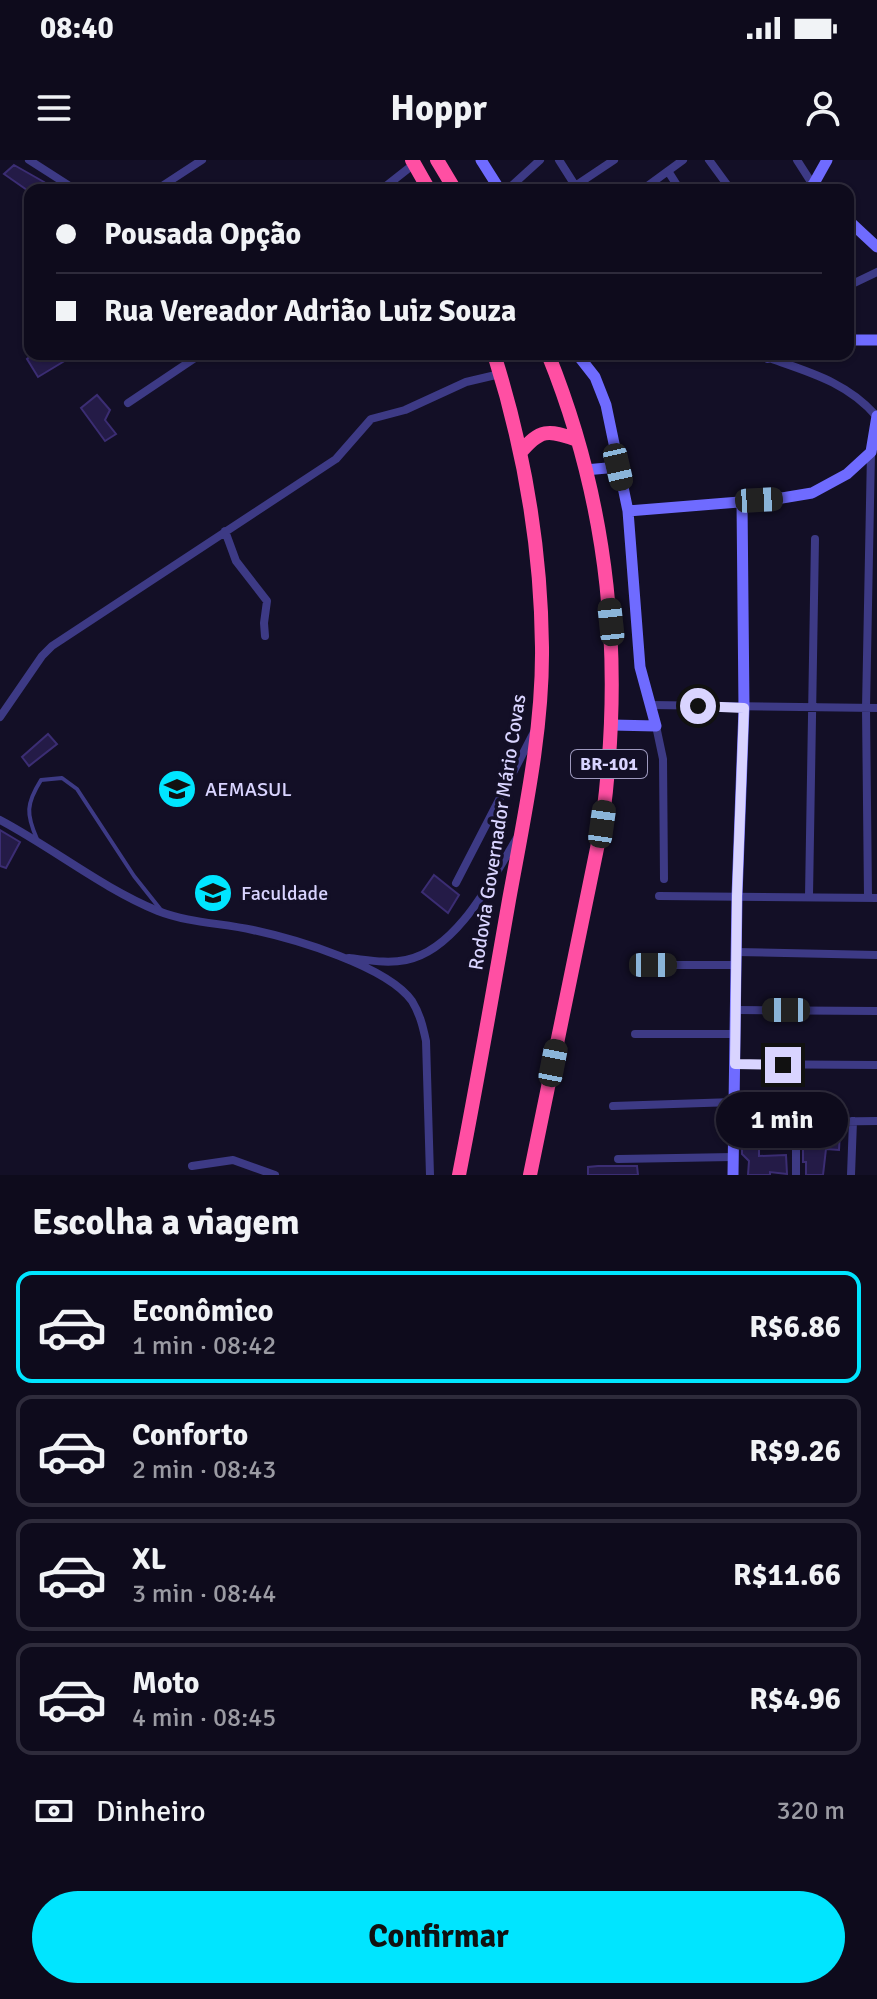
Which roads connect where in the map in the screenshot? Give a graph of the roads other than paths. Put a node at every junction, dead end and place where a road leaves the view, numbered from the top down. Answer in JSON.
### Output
{"nodes":[{"id":1,"x":29,"y":160,"type":"edge"},
{"id":2,"x":202,"y":160,"type":"edge"},
{"id":3,"x":437,"y":160,"type":"edge"},
{"id":4,"x":481,"y":160,"type":"edge"},
{"id":5,"x":540,"y":160,"type":"edge"},
{"id":6,"x":559,"y":160,"type":"edge"},
{"id":7,"x":614,"y":160,"type":"edge"},
{"id":8,"x":683,"y":160,"type":"edge"},
{"id":9,"x":709,"y":160,"type":"edge"},
{"id":10,"x":797,"y":160,"type":"edge"},
{"id":11,"x":827,"y":160,"type":"edge"},
{"id":12,"x":413,"y":162,"type":"edge"},
{"id":13,"x":668,"y":171,"type":"junction"},
{"id":14,"x":67,"y":184,"type":"edge"},
{"id":15,"x":165,"y":184,"type":"edge"},
{"id":16,"x":388,"y":184,"type":"edge"},
{"id":17,"x":426,"y":184,"type":"edge"},
{"id":18,"x":451,"y":184,"type":"edge"},
{"id":19,"x":496,"y":184,"type":"edge"},
{"id":20,"x":514,"y":184,"type":"edge"},
{"id":21,"x":574,"y":184,"type":"edge"},
{"id":22,"x":581,"y":184,"type":"edge"},
{"id":23,"x":650,"y":184,"type":"edge"},
{"id":24,"x":676,"y":184,"type":"edge"},
{"id":25,"x":727,"y":184,"type":"edge"},
{"id":26,"x":810,"y":184,"type":"edge"},
{"id":27,"x":814,"y":184,"type":"edge"},
{"id":28,"x":854,"y":226,"type":"edge"},
{"id":29,"x":877,"y":247,"type":"edge"},
{"id":30,"x":877,"y":272,"type":"edge"},
{"id":31,"x":854,"y":283,"type":"edge"},
{"id":32,"x":854,"y":340,"type":"edge"},
{"id":33,"x":877,"y":340,"type":"edge"},
{"id":34,"x":192,"y":360,"type":"edge"},
{"id":35,"x":496,"y":360,"type":"edge"},
{"id":36,"x":550,"y":360,"type":"edge"},
{"id":37,"x":581,"y":360,"type":"edge"},
{"id":38,"x":776,"y":360,"type":"edge"},
{"id":39,"x":500,"y":374,"type":"junction"},
{"id":40,"x":128,"y":403,"type":"dead end"},
{"id":41,"x":877,"y":417,"type":"edge"},
{"id":42,"x":577,"y":440,"type":"junction"},
{"id":43,"x":871,"y":452,"type":"junction"},
{"id":44,"x":520,"y":453,"type":"junction"},
{"id":45,"x":618,"y":467,"type":"junction"},
{"id":46,"x":585,"y":470,"type":"junction"},
{"id":47,"x":742,"y":501,"type":"junction"},
{"id":48,"x":628,"y":511,"type":"junction"},
{"id":49,"x":225,"y":531,"type":"junction"},
{"id":50,"x":815,"y":539,"type":"dead end"},
{"id":51,"x":265,"y":636,"type":"dead end"},
{"id":52,"x":650,"y":705,"type":"junction"},
{"id":53,"x":744,"y":708,"type":"junction"},
{"id":54,"x":813,"y":708,"type":"junction"},
{"id":55,"x":866,"y":708,"type":"junction"},
{"id":56,"x":877,"y":708,"type":"edge"},
{"id":57,"x":0,"y":717,"type":"edge"},
{"id":58,"x":612,"y":725,"type":"junction"},
{"id":59,"x":656,"y":726,"type":"junction"},
{"id":60,"x":536,"y":727,"type":"junction"},
{"id":61,"x":0,"y":820,"type":"edge"},
{"id":62,"x":522,"y":831,"type":"junction"},
{"id":63,"x":40,"y":844,"type":"junction"},
{"id":64,"x":664,"y":879,"type":"dead end"},
{"id":65,"x":456,"y":883,"type":"dead end"},
{"id":66,"x":659,"y":896,"type":"dead end"},
{"id":67,"x":737,"y":896,"type":"junction"},
{"id":68,"x":809,"y":896,"type":"junction"},
{"id":69,"x":872,"y":897,"type":"edge"},
{"id":70,"x":163,"y":912,"type":"junction"},
{"id":71,"x":877,"y":955,"type":"edge"},
{"id":72,"x":346,"y":958,"type":"junction"},
{"id":73,"x":736,"y":959,"type":"junction"},
{"id":74,"x":653,"y":965,"type":"dead end"},
{"id":75,"x":737,"y":1010,"type":"junction"},
{"id":76,"x":877,"y":1011,"type":"edge"},
{"id":77,"x":635,"y":1034,"type":"dead end"},
{"id":78,"x":735,"y":1034,"type":"junction"},
{"id":79,"x":735,"y":1064,"type":"junction"},
{"id":80,"x":877,"y":1065,"type":"edge"},
{"id":81,"x":734,"y":1102,"type":"junction"},
{"id":82,"x":613,"y":1106,"type":"dead end"},
{"id":83,"x":853,"y":1121,"type":"junction"},
{"id":84,"x":877,"y":1121,"type":"edge"},
{"id":85,"x":796,"y":1122,"type":"junction"},
{"id":86,"x":734,"y":1123,"type":"junction"},
{"id":87,"x":733,"y":1157,"type":"junction"},
{"id":88,"x":618,"y":1159,"type":"dead end"},
{"id":89,"x":192,"y":1166,"type":"dead end"},
{"id":90,"x":275,"y":1175,"type":"edge"},
{"id":91,"x":430,"y":1175,"type":"edge"},
{"id":92,"x":459,"y":1175,"type":"edge"},
{"id":93,"x":530,"y":1175,"type":"edge"},
{"id":94,"x":733,"y":1175,"type":"edge"},
{"id":95,"x":796,"y":1175,"type":"edge"},
{"id":96,"x":851,"y":1175,"type":"edge"}],
"edges":[{"from":1,"to":14,"type":"street"},
{"from":2,"to":15,"type":"street"},
{"from":3,"to":18,"type":"highway"},
{"from":4,"to":19,"type":"street"},
{"from":5,"to":20,"type":"street"},
{"from":6,"to":21,"type":"street"},
{"from":7,"to":22,"type":"street"},
{"from":8,"to":13,"type":"street"},
{"from":9,"to":25,"type":"street"},
{"from":10,"to":26,"type":"street"},
{"from":11,"to":27,"type":"street"},
{"from":12,"to":16,"type":"street"},
{"from":12,"to":17,"type":"highway"},
{"from":13,"to":23,"type":"street"},
{"from":13,"to":24,"type":"street"},
{"from":28,"to":29,"type":"street"},
{"from":30,"to":31,"type":"street"},
{"from":32,"to":33,"type":"street"},
{"from":34,"to":40,"type":"street"},
{"from":35,"to":39,"type":"highway","name":"Rodovia Governador Mário Covas"},
{"from":36,"to":42,"type":"highway","number":"BR-101"},
{"from":37,"to":45,"type":"street"},
{"from":38,"to":41,"type":"street"},
{"from":39,"to":44,"type":"highway","name":"Rodovia Governador Mário Covas"},
{"from":39,"to":49,"type":"street"},
{"from":41,"to":43,"type":"street"},
{"from":42,"to":44,"type":"highway"},
{"from":42,"to":46,"type":"highway","number":"BR-101"},
{"from":43,"to":47,"type":"street"},
{"from":43,"to":55,"type":"street"},
{"from":44,"to":60,"type":"highway","name":"Rodovia Governador Mário Covas"},
{"from":45,"to":46,"type":"street"},
{"from":45,"to":48,"type":"street"},
{"from":46,"to":58,"type":"highway","number":"BR-101"},
{"from":47,"to":48,"type":"street"},
{"from":47,"to":53,"type":"street"},
{"from":48,"to":52,"type":"street"},
{"from":49,"to":51,"type":"street"},
{"from":49,"to":57,"type":"street"},
{"from":50,"to":54,"type":"street"},
{"from":52,"to":53,"type":"street"},
{"from":52,"to":59,"type":"street"},
{"from":53,"to":54,"type":"street"},
{"from":53,"to":67,"type":"street"},
{"from":54,"to":55,"type":"street"},
{"from":54,"to":68,"type":"street"},
{"from":55,"to":56,"type":"street"},
{"from":55,"to":69,"type":"street"},
{"from":58,"to":59,"type":"street"},
{"from":58,"to":93,"type":"highway","number":"BR-101"},
{"from":59,"to":64,"type":"street"},
{"from":60,"to":62,"type":"highway","name":"Rodovia Governador Mário Covas"},
{"from":60,"to":65,"type":"street"},
{"from":61,"to":63,"type":"street"},
{"from":62,"to":72,"type":"street"},
{"from":62,"to":92,"type":"highway","name":"Rodovia Governador Mário Covas"},
{"from":63,"to":70,"type":"street"},
{"from":63,"to":70,"type":"lane"},
{"from":66,"to":67,"type":"street"},
{"from":67,"to":68,"type":"street"},
{"from":67,"to":73,"type":"street"},
{"from":68,"to":69,"type":"street"},
{"from":70,"to":72,"type":"street"},
{"from":71,"to":73,"type":"street"},
{"from":72,"to":91,"type":"street"},
{"from":73,"to":74,"type":"street"},
{"from":73,"to":75,"type":"street"},
{"from":75,"to":76,"type":"street"},
{"from":75,"to":78,"type":"street"},
{"from":77,"to":78,"type":"street"},
{"from":78,"to":79,"type":"street"},
{"from":79,"to":80,"type":"street"},
{"from":79,"to":81,"type":"street"},
{"from":81,"to":82,"type":"street"},
{"from":81,"to":86,"type":"street"},
{"from":83,"to":84,"type":"street"},
{"from":83,"to":85,"type":"street"},
{"from":83,"to":96,"type":"street"},
{"from":85,"to":86,"type":"street"},
{"from":85,"to":95,"type":"street"},
{"from":86,"to":87,"type":"street"},
{"from":87,"to":88,"type":"street"},
{"from":87,"to":94,"type":"street"},
{"from":89,"to":90,"type":"street"}]}
